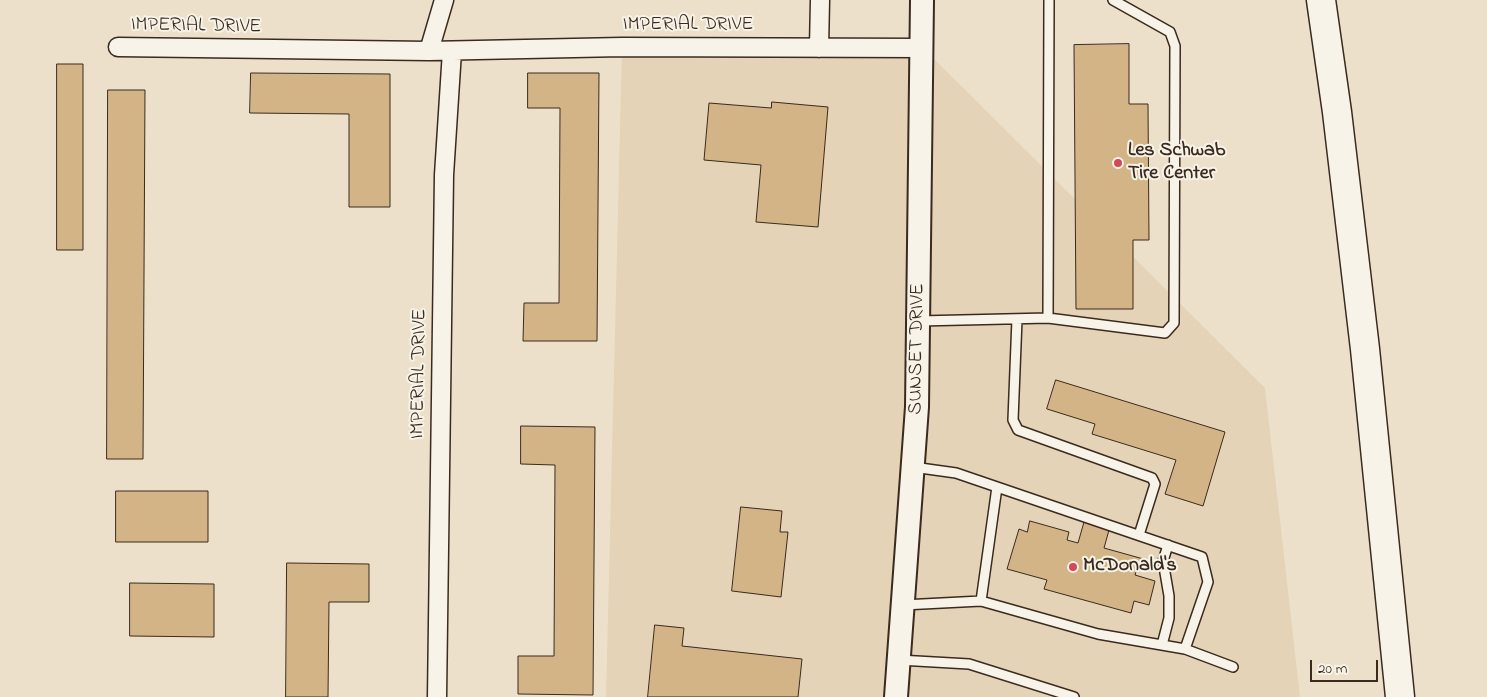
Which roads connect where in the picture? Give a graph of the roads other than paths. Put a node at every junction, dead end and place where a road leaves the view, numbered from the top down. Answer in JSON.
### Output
{"nodes":[{"id":1,"x":444,"y":0,"type":"edge"},
{"id":2,"x":820,"y":0,"type":"edge"},
{"id":3,"x":922,"y":0,"type":"edge"},
{"id":4,"x":1049,"y":0,"type":"edge"},
{"id":5,"x":1112,"y":0,"type":"edge"},
{"id":6,"x":1321,"y":0,"type":"edge"},
{"id":7,"x":118,"y":47,"type":"dead end"},
{"id":8,"x":819,"y":48,"type":"junction"},
{"id":9,"x":922,"y":48,"type":"junction"},
{"id":10,"x":429,"y":51,"type":"junction"},
{"id":11,"x":452,"y":51,"type":"junction"},
{"id":12,"x":1048,"y":318,"type":"junction"},
{"id":13,"x":1017,"y":319,"type":"junction"},
{"id":14,"x":919,"y":321,"type":"junction"},
{"id":15,"x":912,"y":467,"type":"junction"},
{"id":16,"x":997,"y":487,"type":"junction"},
{"id":17,"x":1139,"y":535,"type":"junction"},
{"id":18,"x":1168,"y":545,"type":"junction"},
{"id":19,"x":981,"y":601,"type":"junction"},
{"id":20,"x":902,"y":604,"type":"junction"},
{"id":21,"x":1162,"y":645,"type":"junction"},
{"id":22,"x":1185,"y":649,"type":"junction"},
{"id":23,"x":898,"y":660,"type":"junction"},
{"id":24,"x":1233,"y":667,"type":"dead end"},
{"id":25,"x":438,"y":697,"type":"edge"},
{"id":26,"x":896,"y":697,"type":"edge"},
{"id":27,"x":1074,"y":697,"type":"edge"},
{"id":28,"x":1400,"y":697,"type":"edge"}],
"edges":[{"from":1,"to":10,"type":"street"},
{"from":2,"to":8,"type":"street"},
{"from":3,"to":9,"type":"street","name":"SUNSET DRIVE"},
{"from":4,"to":12,"type":"lane"},
{"from":5,"to":12,"type":"lane"},
{"from":6,"to":28,"type":"highway"},
{"from":7,"to":10,"type":"street","name":"IMPERIAL DRIVE"},
{"from":8,"to":9,"type":"street","name":"IMPERIAL DRIVE"},
{"from":8,"to":11,"type":"street","name":"IMPERIAL DRIVE"},
{"from":9,"to":14,"type":"street","name":"SUNSET DRIVE"},
{"from":10,"to":11,"type":"street","name":"IMPERIAL DRIVE"},
{"from":11,"to":25,"type":"street","name":"IMPERIAL DRIVE"},
{"from":12,"to":13,"type":"lane"},
{"from":13,"to":14,"type":"lane"},
{"from":13,"to":17,"type":"lane"},
{"from":14,"to":15,"type":"street","name":"SUNSET DRIVE"},
{"from":15,"to":16,"type":"lane"},
{"from":15,"to":20,"type":"street","name":"SUNSET DRIVE"},
{"from":16,"to":17,"type":"lane"},
{"from":16,"to":19,"type":"lane"},
{"from":17,"to":18,"type":"lane"},
{"from":18,"to":21,"type":"lane"},
{"from":18,"to":22,"type":"lane"},
{"from":19,"to":20,"type":"lane"},
{"from":19,"to":21,"type":"lane"},
{"from":20,"to":23,"type":"street","name":"SUNSET DRIVE"},
{"from":21,"to":22,"type":"lane"},
{"from":22,"to":24,"type":"lane"},
{"from":23,"to":26,"type":"street","name":"SUNSET DRIVE"},
{"from":23,"to":27,"type":"lane"}]}
